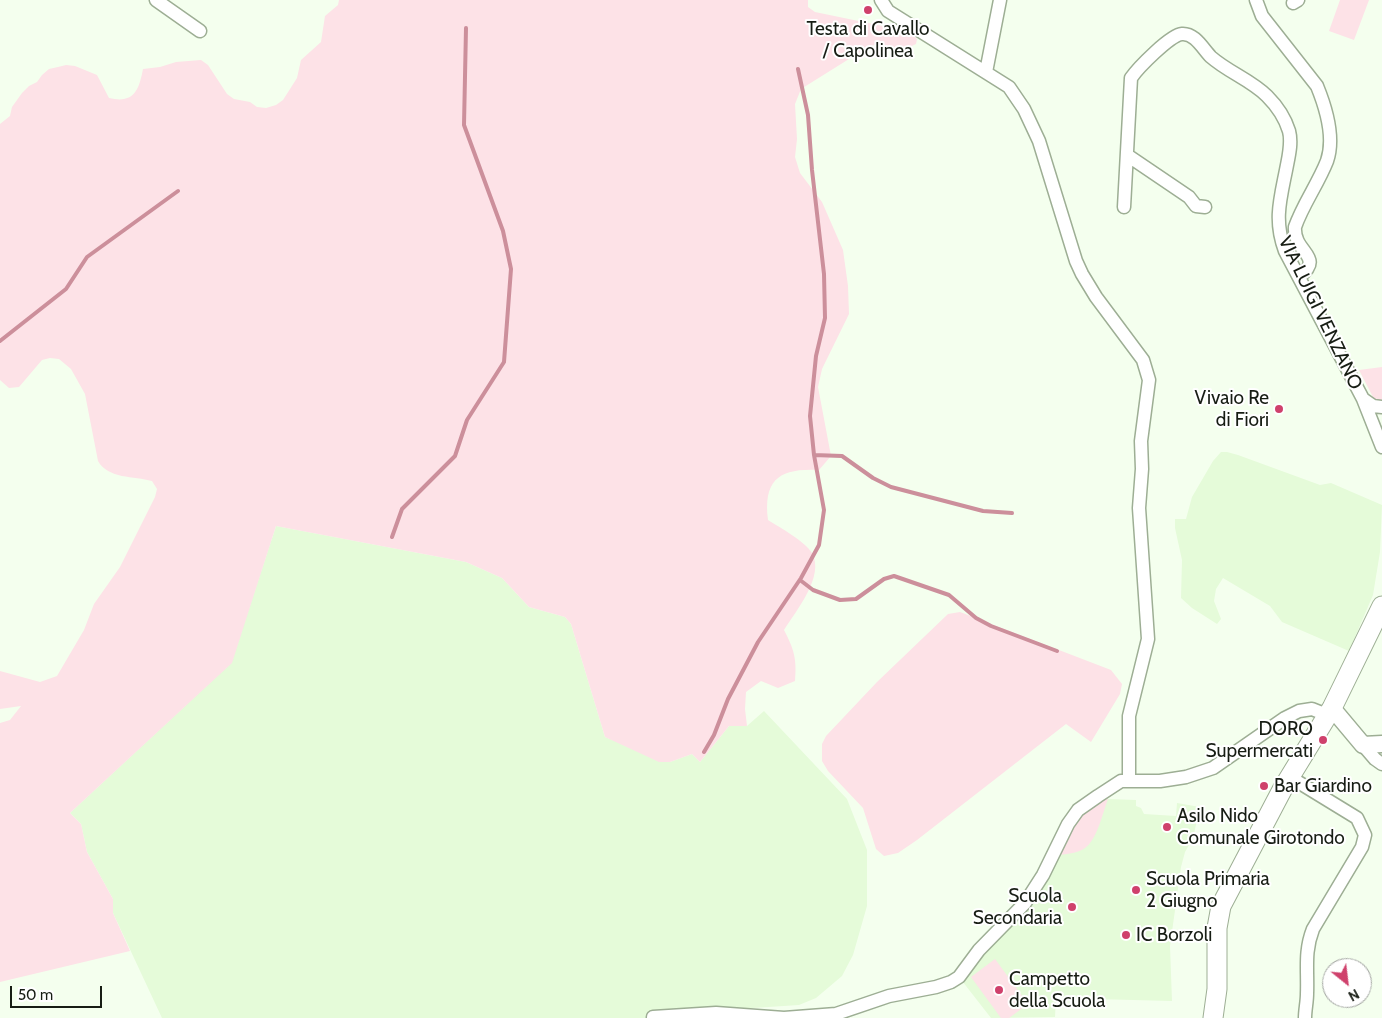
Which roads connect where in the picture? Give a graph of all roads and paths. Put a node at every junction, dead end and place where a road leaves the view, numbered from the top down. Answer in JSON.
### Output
{"nodes":[{"id":1,"x":156,"y":0,"type":"edge"},
{"id":2,"x":881,"y":0,"type":"edge"},
{"id":3,"x":1000,"y":0,"type":"edge"},
{"id":4,"x":1256,"y":0,"type":"edge"},
{"id":5,"x":200,"y":31,"type":"dead end"},
{"id":6,"x":986,"y":72,"type":"junction"},
{"id":7,"x":1127,"y":155,"type":"junction"},
{"id":8,"x":1124,"y":207,"type":"dead end"},
{"id":9,"x":1205,"y":208,"type":"dead end"},
{"id":10,"x":1300,"y":277,"type":"junction"},
{"id":11,"x":1363,"y":400,"type":"junction"},
{"id":12,"x":1382,"y":408,"type":"edge"},
{"id":13,"x":1382,"y":422,"type":"edge"},
{"id":14,"x":1382,"y":447,"type":"edge"},
{"id":15,"x":1382,"y":606,"type":"edge"},
{"id":16,"x":1330,"y":711,"type":"junction"},
{"id":17,"x":1382,"y":744,"type":"edge"},
{"id":18,"x":1363,"y":745,"type":"junction"},
{"id":19,"x":1382,"y":764,"type":"edge"},
{"id":20,"x":1290,"y":777,"type":"junction"},
{"id":21,"x":1128,"y":781,"type":"junction"},
{"id":22,"x":653,"y":1017,"type":"edge"},
{"id":23,"x":1212,"y":1018,"type":"edge"},
{"id":24,"x":1305,"y":1018,"type":"edge"}],
"edges":[{"from":1,"to":5,"type":"street"},
{"from":2,"to":6,"type":"street"},
{"from":3,"to":6,"type":"street"},
{"from":4,"to":10,"type":"street"},
{"from":6,"to":21,"type":"street"},
{"from":7,"to":8,"type":"street","name":"VIA LUIGI VENZANO"},
{"from":7,"to":9,"type":"street"},
{"from":7,"to":10,"type":"street","name":"VIA LUIGI VENZANO"},
{"from":10,"to":11,"type":"street","name":"VIA LUIGI VENZANO"},
{"from":11,"to":12,"type":"street","name":"VIA LUIGI VENZANO"},
{"from":11,"to":14,"type":"street","name":"VIA LUIGI VENZANO"},
{"from":13,"to":14,"type":"street"},
{"from":15,"to":16,"type":"main road"},
{"from":16,"to":18,"type":"street"},
{"from":16,"to":20,"type":"main road"},
{"from":16,"to":21,"type":"street"},
{"from":17,"to":18,"type":"street"},
{"from":18,"to":19,"type":"street"},
{"from":20,"to":23,"type":"main road"},
{"from":20,"to":24,"type":"street"},
{"from":21,"to":22,"type":"street"}]}
